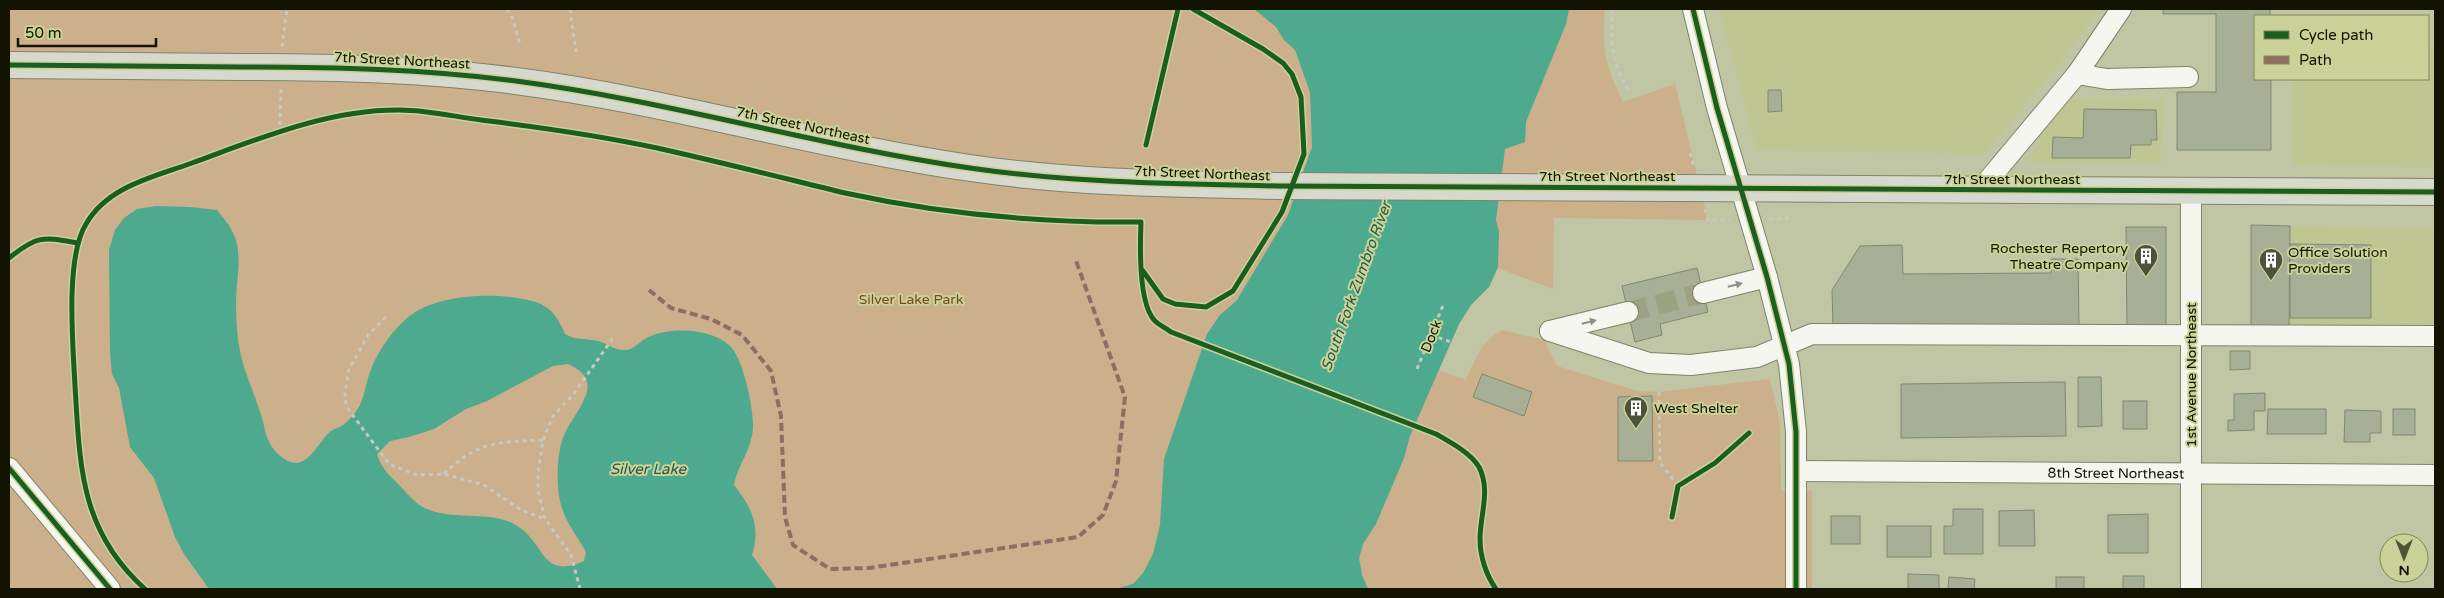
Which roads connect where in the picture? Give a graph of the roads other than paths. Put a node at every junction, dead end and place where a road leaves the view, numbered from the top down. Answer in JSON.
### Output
{"nodes":[{"id":1,"x":1693,"y":9,"type":"edge"},
{"id":2,"x":2121,"y":9,"type":"edge"},
{"id":3,"x":9,"y":65,"type":"edge"},
{"id":4,"x":2077,"y":74,"type":"junction"},
{"id":5,"x":2188,"y":77,"type":"dead end"},
{"id":6,"x":1740,"y":188,"type":"junction"},
{"id":7,"x":1980,"y":190,"type":"junction"},
{"id":8,"x":2192,"y":191,"type":"junction"},
{"id":9,"x":2435,"y":192,"type":"edge"},
{"id":10,"x":1767,"y":277,"type":"junction"},
{"id":11,"x":1703,"y":293,"type":"tunnel mouth"},
{"id":12,"x":1628,"y":312,"type":"tunnel mouth"},
{"id":13,"x":2191,"y":335,"type":"junction"},
{"id":14,"x":2435,"y":336,"type":"edge"},
{"id":15,"x":1784,"y":347,"type":"junction"},
{"id":16,"x":9,"y":468,"type":"edge"},
{"id":17,"x":1796,"y":471,"type":"junction"},
{"id":18,"x":2191,"y":475,"type":"junction"},
{"id":19,"x":2435,"y":475,"type":"edge"},
{"id":20,"x":110,"y":589,"type":"edge"},
{"id":21,"x":1796,"y":589,"type":"edge"},
{"id":22,"x":2191,"y":589,"type":"edge"}],
"edges":[{"from":1,"to":6,"type":"street"},
{"from":2,"to":4,"type":"street"},
{"from":3,"to":6,"type":"main road","name":"7th Street Northeast"},
{"from":4,"to":5,"type":"street"},
{"from":4,"to":7,"type":"street"},
{"from":6,"to":7,"type":"main road","name":"7th Street Northeast"},
{"from":6,"to":10,"type":"street"},
{"from":7,"to":8,"type":"main road","name":"7th Street Northeast"},
{"from":8,"to":9,"type":"main road","name":"7th Street Northeast"},
{"from":8,"to":13,"type":"street","name":"1st Avenue Northeast"},
{"from":11,"to":10,"type":"street","one_way":true},
{"from":10,"to":15,"type":"street"},
{"from":15,"to":12,"type":"street","one_way":true},
{"from":13,"to":14,"type":"street"},
{"from":13,"to":15,"type":"street"},
{"from":13,"to":18,"type":"street","name":"1st Avenue Northeast"},
{"from":15,"to":17,"type":"street"},
{"from":16,"to":20,"type":"street"},
{"from":17,"to":18,"type":"street","name":"8th Street Northeast"},
{"from":17,"to":21,"type":"street"},
{"from":18,"to":19,"type":"street","name":"8th Street Northeast"},
{"from":18,"to":22,"type":"street","name":"1st Avenue Northeast"}]}
